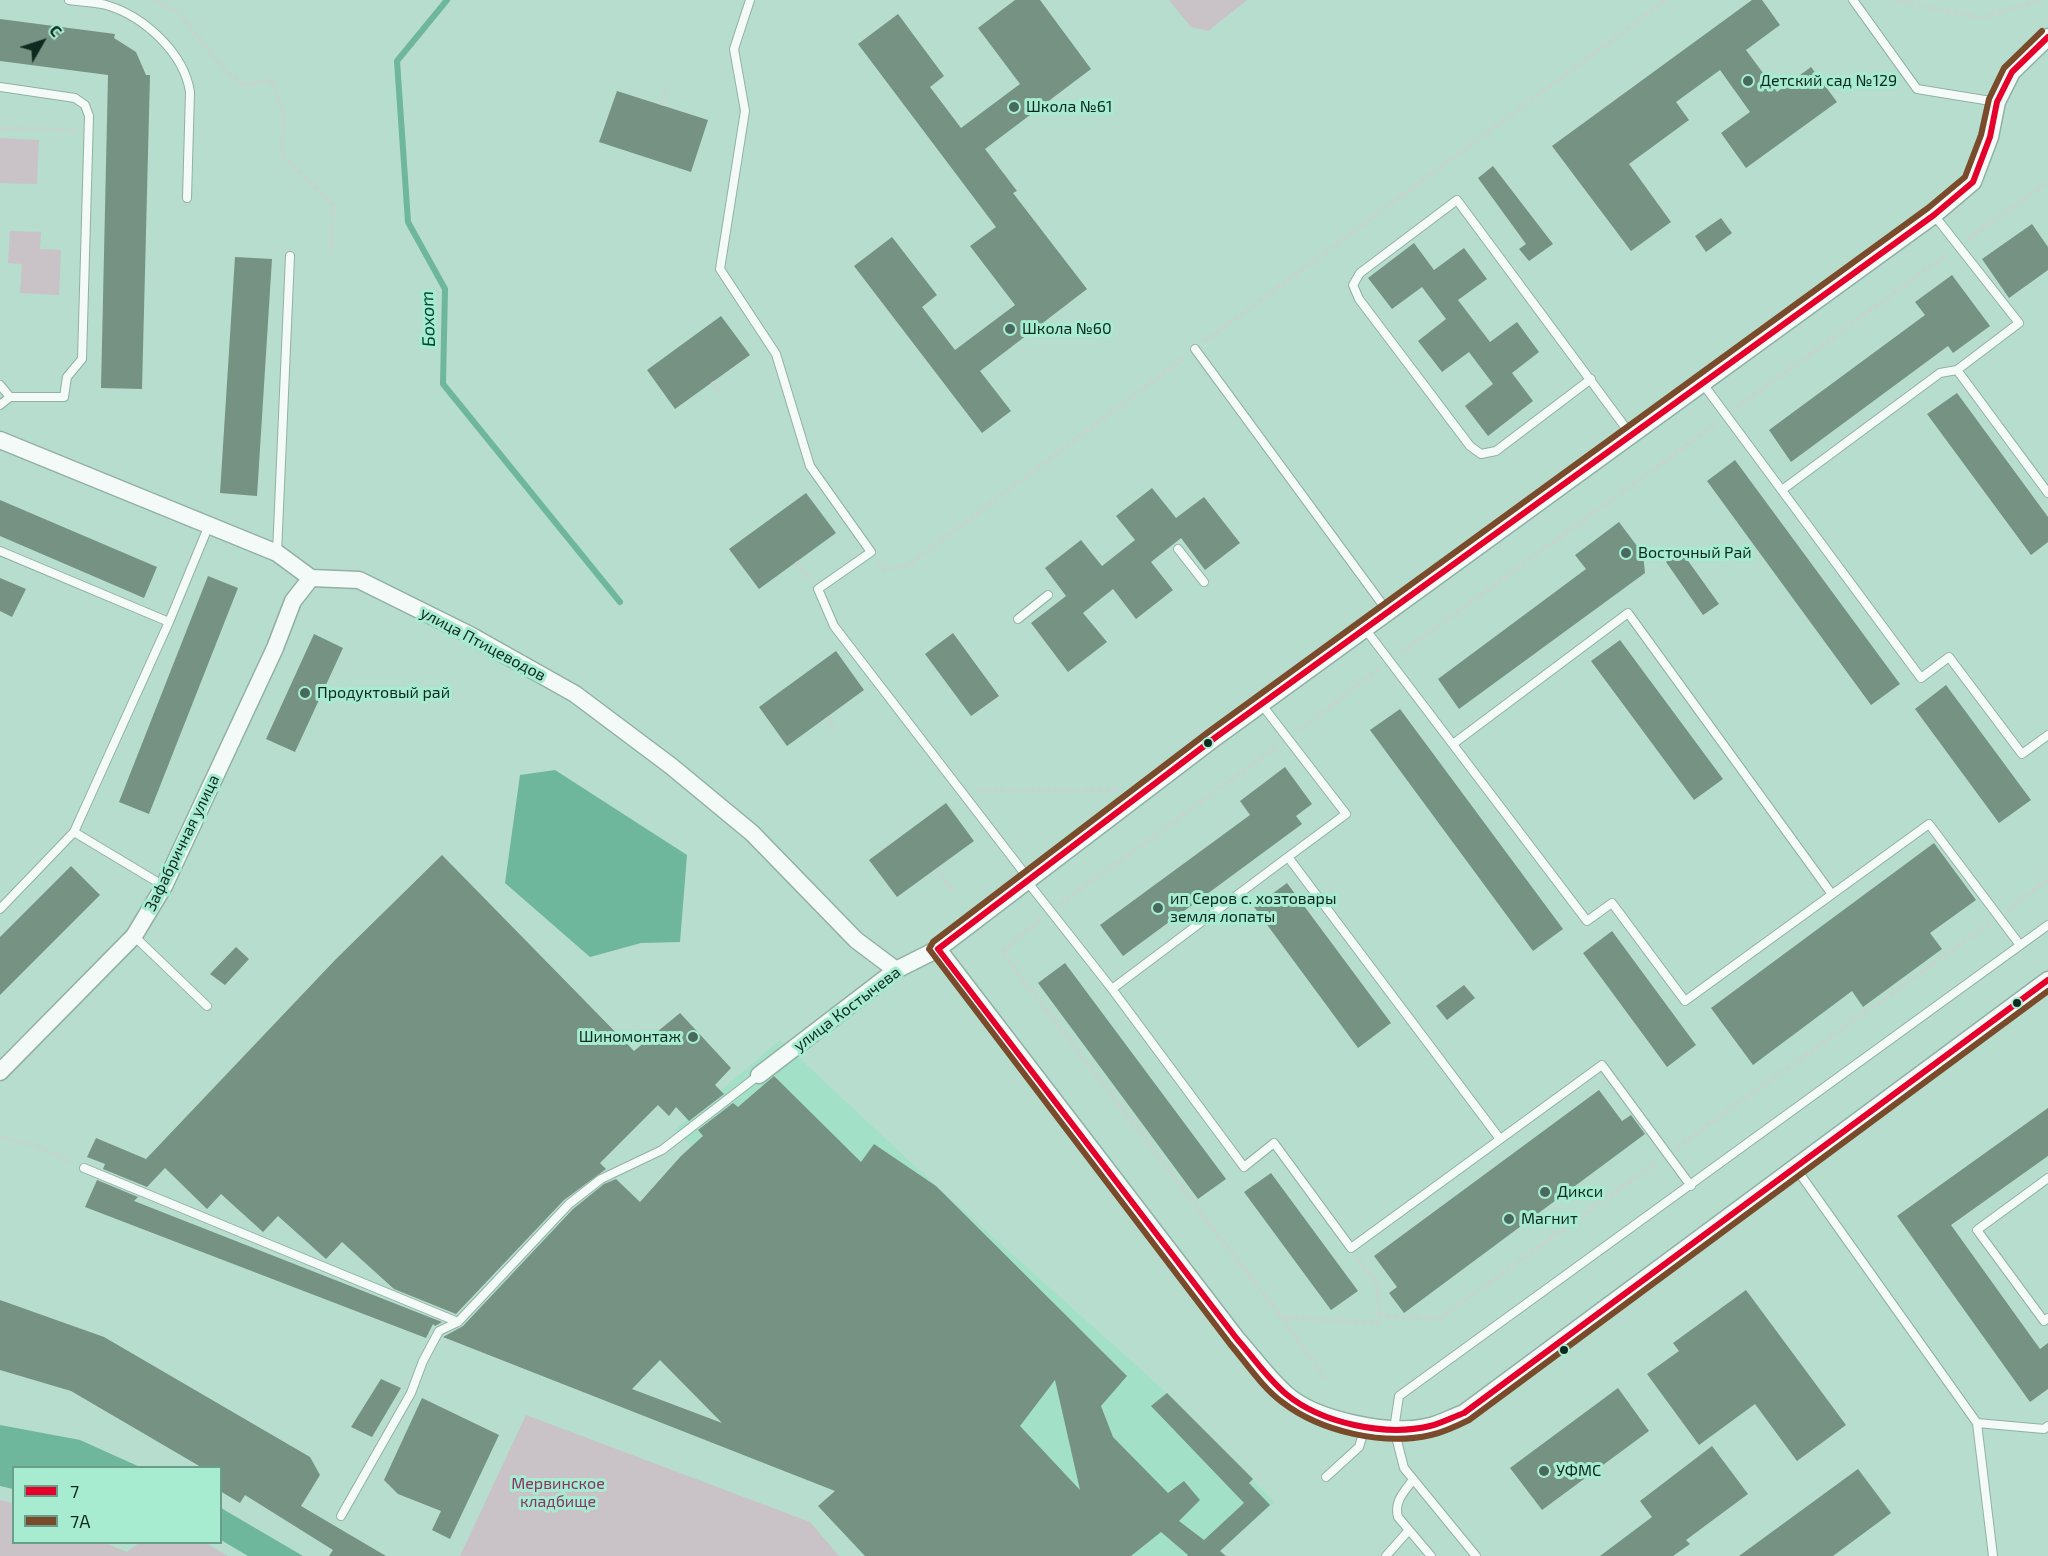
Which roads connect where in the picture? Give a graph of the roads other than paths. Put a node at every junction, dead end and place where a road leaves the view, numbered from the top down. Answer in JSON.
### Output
{"nodes":[{"id":1,"x":69,"y":0,"type":"edge"},
{"id":2,"x":750,"y":0,"type":"edge"},
{"id":3,"x":1853,"y":0,"type":"edge"},
{"id":4,"x":2048,"y":37,"type":"edge"},
{"id":5,"x":0,"y":87,"type":"edge"},
{"id":6,"x":1998,"y":102,"type":"junction"},
{"id":7,"x":187,"y":198,"type":"dead end"},
{"id":8,"x":1934,"y":215,"type":"junction"},
{"id":9,"x":290,"y":256,"type":"dead end"},
{"id":10,"x":1195,"y":349,"type":"road end"},
{"id":11,"x":1957,"y":370,"type":"junction"},
{"id":12,"x":1591,"y":379,"type":"junction"},
{"id":13,"x":1704,"y":384,"type":"junction"},
{"id":14,"x":0,"y":385,"type":"edge"},
{"id":15,"x":10,"y":397,"type":"junction"},
{"id":16,"x":0,"y":405,"type":"edge"},
{"id":17,"x":1631,"y":435,"type":"junction"},
{"id":18,"x":0,"y":440,"type":"edge"},
{"id":19,"x":1782,"y":490,"type":"junction"},
{"id":20,"x":2048,"y":493,"type":"edge"},
{"id":21,"x":209,"y":525,"type":"junction"},
{"id":22,"x":1178,"y":549,"type":"dead end"},
{"id":23,"x":0,"y":551,"type":"edge"},
{"id":24,"x":277,"y":553,"type":"junction"},
{"id":25,"x":311,"y":578,"type":"junction"},
{"id":26,"x":1204,"y":582,"type":"dead end"},
{"id":27,"x":1048,"y":595,"type":"dead end"},
{"id":28,"x":1389,"y":614,"type":"junction"},
{"id":29,"x":1018,"y":619,"type":"dead end"},
{"id":30,"x":169,"y":621,"type":"junction"},
{"id":31,"x":1366,"y":630,"type":"junction"},
{"id":32,"x":1262,"y":705,"type":"junction"},
{"id":33,"x":2048,"y":735,"type":"edge"},
{"id":34,"x":1453,"y":744,"type":"junction"},
{"id":35,"x":74,"y":832,"type":"junction"},
{"id":36,"x":1288,"y":857,"type":"junction"},
{"id":37,"x":1027,"y":878,"type":"junction"},
{"id":38,"x":164,"y":886,"type":"junction"},
{"id":39,"x":1831,"y":893,"type":"junction"},
{"id":40,"x":0,"y":909,"type":"edge"},
{"id":41,"x":2048,"y":925,"type":"edge"},
{"id":42,"x":134,"y":936,"type":"junction"},
{"id":43,"x":2020,"y":945,"type":"junction"},
{"id":44,"x":938,"y":949,"type":"junction"},
{"id":45,"x":896,"y":970,"type":"junction"},
{"id":46,"x":2048,"y":980,"type":"edge"},
{"id":47,"x":1112,"y":989,"type":"junction"},
{"id":48,"x":207,"y":1006,"type":"dead end"},
{"id":49,"x":0,"y":1072,"type":"edge"},
{"id":50,"x":759,"y":1075,"type":"joint"},
{"id":51,"x":1500,"y":1138,"type":"junction"},
{"id":52,"x":1795,"y":1167,"type":"junction"},
{"id":53,"x":84,"y":1168,"type":"road end"},
{"id":54,"x":2048,"y":1178,"type":"edge"},
{"id":55,"x":1691,"y":1186,"type":"junction"},
{"id":56,"x":2048,"y":1318,"type":"edge"},
{"id":57,"x":458,"y":1322,"type":"junction"},
{"id":58,"x":1977,"y":1423,"type":"junction"},
{"id":59,"x":1366,"y":1424,"type":"junction"},
{"id":60,"x":2047,"y":1428,"type":"edge"},
{"id":61,"x":1394,"y":1429,"type":"junction"},
{"id":62,"x":1326,"y":1477,"type":"dead end"},
{"id":63,"x":1412,"y":1481,"type":"junction"},
{"id":64,"x":341,"y":1516,"type":"dead end"},
{"id":65,"x":1409,"y":1530,"type":"junction"},
{"id":66,"x":1386,"y":1556,"type":"edge"},
{"id":67,"x":1431,"y":1556,"type":"edge"},
{"id":68,"x":1476,"y":1556,"type":"edge"},
{"id":69,"x":1993,"y":1556,"type":"edge"}],
"edges":[{"from":1,"to":7,"type":"lane"},
{"from":2,"to":37,"type":"lane"},
{"from":3,"to":6,"type":"lane"},
{"from":4,"to":6,"type":"street","name":"улица Костычева"},
{"from":5,"to":15,"type":"lane"},
{"from":6,"to":8,"type":"street","name":"улица Костычева"},
{"from":8,"to":11,"type":"lane"},
{"from":8,"to":13,"type":"street","name":"улица Костычева"},
{"from":9,"to":24,"type":"lane"},
{"from":10,"to":28,"type":"lane"},
{"from":11,"to":19,"type":"lane"},
{"from":11,"to":20,"type":"lane"},
{"from":12,"to":12,"type":"lane"},
{"from":12,"to":17,"type":"lane"},
{"from":13,"to":17,"type":"street","name":"улица Костычева"},
{"from":13,"to":19,"type":"lane"},
{"from":14,"to":15,"type":"lane"},
{"from":15,"to":16,"type":"lane"},
{"from":17,"to":28,"type":"street","name":"улица Костычева"},
{"from":18,"to":21,"type":"street"},
{"from":19,"to":33,"type":"lane"},
{"from":21,"to":24,"type":"street"},
{"from":21,"to":30,"type":"lane"},
{"from":22,"to":26,"type":"lane"},
{"from":23,"to":30,"type":"lane"},
{"from":24,"to":25,"type":"street"},
{"from":25,"to":38,"type":"street","name":"Зафабричная улица"},
{"from":25,"to":45,"type":"street","name":"улица Птицеводов"},
{"from":27,"to":29,"type":"lane"},
{"from":28,"to":31,"type":"street","name":"улица Костычева"},
{"from":30,"to":35,"type":"lane"},
{"from":31,"to":32,"type":"street","name":"улица Костычева"},
{"from":31,"to":34,"type":"lane"},
{"from":32,"to":36,"type":"lane"},
{"from":32,"to":37,"type":"street","name":"улица Костычева"},
{"from":34,"to":39,"type":"lane"},
{"from":34,"to":39,"type":"lane"},
{"from":35,"to":38,"type":"lane"},
{"from":35,"to":40,"type":"lane"},
{"from":36,"to":47,"type":"lane"},
{"from":36,"to":51,"type":"lane"},
{"from":37,"to":44,"type":"street","name":"улица Костычева"},
{"from":37,"to":47,"type":"lane"},
{"from":38,"to":42,"type":"street","name":"Зафабричная улица"},
{"from":39,"to":43,"type":"lane"},
{"from":41,"to":43,"type":"lane"},
{"from":42,"to":48,"type":"lane"},
{"from":42,"to":49,"type":"street","name":"Зафабричная улица"},
{"from":43,"to":55,"type":"lane"},
{"from":44,"to":45,"type":"street","name":"улица Костычева"},
{"from":44,"to":59,"type":"street"},
{"from":45,"to":50,"type":"street","name":"улица Костычева"},
{"from":46,"to":52,"type":"street"},
{"from":47,"to":51,"type":"lane"},
{"from":50,"to":57,"type":"lane"},
{"from":51,"to":55,"type":"lane"},
{"from":52,"to":58,"type":"lane"},
{"from":52,"to":61,"type":"street"},
{"from":53,"to":57,"type":"lane"},
{"from":54,"to":56,"type":"lane"},
{"from":55,"to":61,"type":"lane"},
{"from":57,"to":64,"type":"lane"},
{"from":58,"to":60,"type":"lane"},
{"from":58,"to":69,"type":"lane"},
{"from":59,"to":61,"type":"street"},
{"from":59,"to":62,"type":"lane"},
{"from":61,"to":63,"type":"lane"},
{"from":63,"to":65,"type":"lane"},
{"from":63,"to":68,"type":"lane"},
{"from":65,"to":66,"type":"lane"},
{"from":65,"to":67,"type":"lane"}]}
